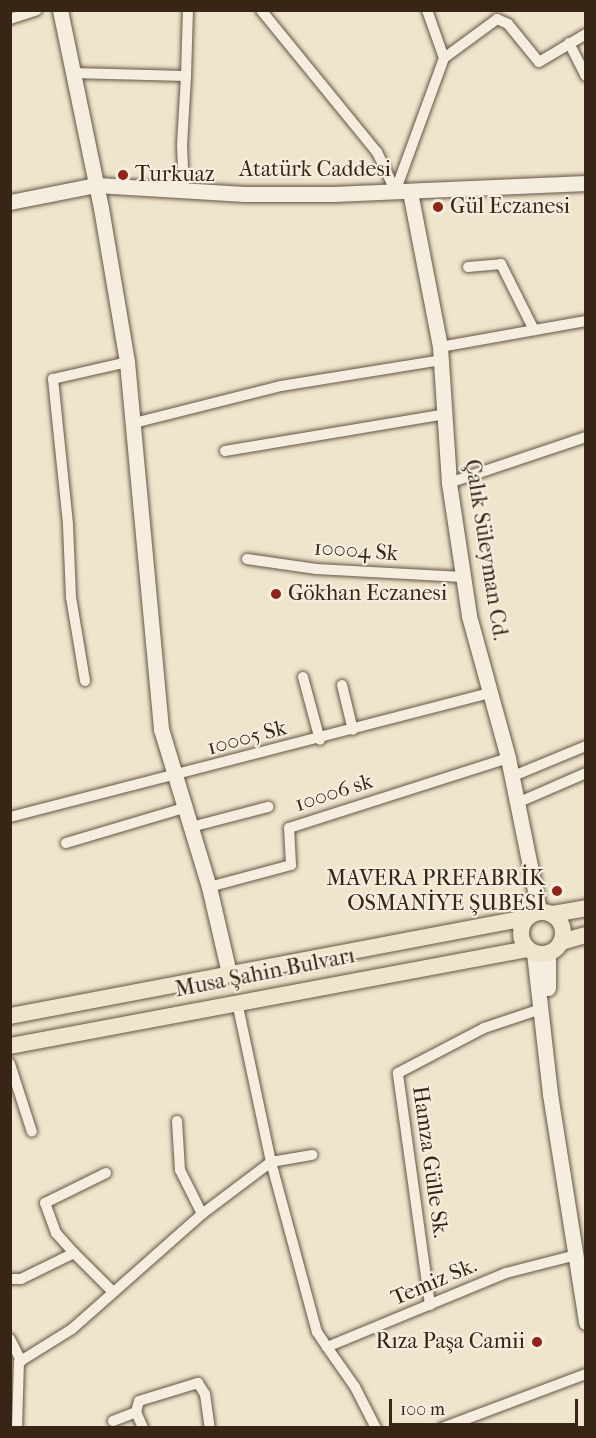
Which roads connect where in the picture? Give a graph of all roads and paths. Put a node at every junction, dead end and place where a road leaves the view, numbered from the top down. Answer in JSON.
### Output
{"nodes":[{"id":1,"x":38,"y":10,"type":"edge"},
{"id":2,"x":60,"y":10,"type":"edge"},
{"id":3,"x":189,"y":10,"type":"edge"},
{"id":4,"x":261,"y":10,"type":"edge"},
{"id":5,"x":427,"y":10,"type":"edge"},
{"id":6,"x":10,"y":19,"type":"edge"},
{"id":7,"x":585,"y":34,"type":"edge"},
{"id":8,"x":569,"y":43,"type":"junction"},
{"id":9,"x":444,"y":58,"type":"junction"},
{"id":10,"x":72,"y":74,"type":"junction"},
{"id":11,"x":186,"y":76,"type":"junction"},
{"id":12,"x":585,"y":76,"type":"edge"},
{"id":13,"x":585,"y":183,"type":"edge"},
{"id":14,"x":96,"y":185,"type":"junction"},
{"id":15,"x":184,"y":191,"type":"junction"},
{"id":16,"x":400,"y":192,"type":"junction"},
{"id":17,"x":10,"y":202,"type":"edge"},
{"id":18,"x":468,"y":267,"type":"dead end"},
{"id":19,"x":585,"y":321,"type":"edge"},
{"id":20,"x":534,"y":330,"type":"junction"},
{"id":21,"x":440,"y":353,"type":"junction"},
{"id":22,"x":127,"y":362,"type":"junction"},
{"id":23,"x":447,"y":414,"type":"junction"},
{"id":24,"x":134,"y":423,"type":"junction"},
{"id":25,"x":585,"y":437,"type":"edge"},
{"id":26,"x":225,"y":451,"type":"dead end"},
{"id":27,"x":449,"y":483,"type":"junction"},
{"id":28,"x":247,"y":559,"type":"dead end"},
{"id":29,"x":463,"y":576,"type":"junction"},
{"id":30,"x":303,"y":677,"type":"dead end"},
{"id":31,"x":85,"y":681,"type":"dead end"},
{"id":32,"x":342,"y":685,"type":"dead end"},
{"id":33,"x":491,"y":693,"type":"junction"},
{"id":34,"x":353,"y":730,"type":"junction"},
{"id":35,"x":320,"y":740,"type":"junction"},
{"id":36,"x":585,"y":746,"type":"edge"},
{"id":37,"x":508,"y":758,"type":"junction"},
{"id":38,"x":585,"y":773,"type":"edge"},
{"id":39,"x":175,"y":777,"type":"junction"},
{"id":40,"x":511,"y":777,"type":"junction"},
{"id":41,"x":516,"y":803,"type":"junction"},
{"id":42,"x":268,"y":807,"type":"dead end"},
{"id":43,"x":184,"y":808,"type":"junction"},
{"id":44,"x":10,"y":817,"type":"edge"},
{"id":45,"x":191,"y":827,"type":"junction"},
{"id":46,"x":66,"y":843,"type":"dead end"},
{"id":47,"x":209,"y":887,"type":"junction"},
{"id":48,"x":585,"y":908,"type":"edge"},
{"id":49,"x":539,"y":914,"type":"junction"},
{"id":50,"x":585,"y":936,"type":"edge"},
{"id":51,"x":543,"y":949,"type":"junction"},
{"id":52,"x":229,"y":972,"type":"junction"},
{"id":53,"x":237,"y":1002,"type":"junction"},
{"id":54,"x":541,"y":1009,"type":"junction"},
{"id":55,"x":10,"y":1016,"type":"edge"},
{"id":56,"x":10,"y":1046,"type":"edge"},
{"id":57,"x":10,"y":1064,"type":"edge"},
{"id":58,"x":177,"y":1121,"type":"dead end"},
{"id":59,"x":32,"y":1132,"type":"dead end"},
{"id":60,"x":312,"y":1155,"type":"dead end"},
{"id":61,"x":271,"y":1162,"type":"junction"},
{"id":62,"x":106,"y":1173,"type":"dead end"},
{"id":63,"x":202,"y":1214,"type":"junction"},
{"id":64,"x":74,"y":1253,"type":"junction"},
{"id":65,"x":576,"y":1255,"type":"junction"},
{"id":66,"x":10,"y":1279,"type":"edge"},
{"id":67,"x":585,"y":1280,"type":"edge"},
{"id":68,"x":113,"y":1292,"type":"junction"},
{"id":69,"x":430,"y":1305,"type":"junction"},
{"id":70,"x":585,"y":1322,"type":"edge"},
{"id":71,"x":10,"y":1339,"type":"edge"},
{"id":72,"x":327,"y":1347,"type":"junction"},
{"id":73,"x":21,"y":1361,"type":"junction"},
{"id":74,"x":585,"y":1374,"type":"edge"},
{"id":75,"x":136,"y":1412,"type":"junction"},
{"id":76,"x":113,"y":1421,"type":"dead end"},
{"id":77,"x":17,"y":1428,"type":"edge"},
{"id":78,"x":142,"y":1428,"type":"edge"},
{"id":79,"x":210,"y":1428,"type":"edge"},
{"id":80,"x":376,"y":1428,"type":"edge"},
{"id":81,"x":442,"y":1428,"type":"edge"}],
"edges":[{"from":1,"to":6,"type":"street"},
{"from":2,"to":10,"type":"street"},
{"from":3,"to":11,"type":"street"},
{"from":4,"to":16,"type":"street"},
{"from":5,"to":9,"type":"street"},
{"from":7,"to":8,"type":"street"},
{"from":8,"to":9,"type":"street"},
{"from":8,"to":12,"type":"street"},
{"from":9,"to":16,"type":"street"},
{"from":10,"to":11,"type":"street"},
{"from":10,"to":14,"type":"street"},
{"from":11,"to":15,"type":"street"},
{"from":13,"to":16,"type":"street","name":"Atatürk Caddesi"},
{"from":14,"to":15,"type":"street","name":"Atatürk Caddesi"},
{"from":14,"to":17,"type":"street","name":"Atatürk Caddesi"},
{"from":14,"to":22,"type":"street"},
{"from":15,"to":16,"type":"street","name":"Atatürk Caddesi"},
{"from":16,"to":21,"type":"street","name":"Çalık Süleyman Cd."},
{"from":18,"to":20,"type":"street"},
{"from":19,"to":20,"type":"street"},
{"from":20,"to":21,"type":"street"},
{"from":21,"to":23,"type":"street","name":"Çalık Süleyman Cd."},
{"from":21,"to":24,"type":"street"},
{"from":22,"to":24,"type":"street"},
{"from":22,"to":31,"type":"street"},
{"from":23,"to":26,"type":"street"},
{"from":23,"to":27,"type":"street","name":"Çalık Süleyman Cd."},
{"from":24,"to":39,"type":"street"},
{"from":25,"to":27,"type":"street"},
{"from":27,"to":29,"type":"street","name":"Çalık Süleyman Cd."},
{"from":28,"to":29,"type":"street","name":"10004 Sk"},
{"from":29,"to":33,"type":"street","name":"Çalık Süleyman Cd."},
{"from":30,"to":35,"type":"street"},
{"from":32,"to":34,"type":"street"},
{"from":33,"to":34,"type":"street","name":"10005 Sk"},
{"from":33,"to":37,"type":"street","name":"Çalık Süleyman Cd."},
{"from":34,"to":35,"type":"street","name":"10005 Sk"},
{"from":35,"to":39,"type":"street","name":"10005 Sk"},
{"from":36,"to":40,"type":"street"},
{"from":37,"to":40,"type":"street","name":"Çalık Süleyman Cd."},
{"from":37,"to":47,"type":"street","name":"10006 sk"},
{"from":38,"to":41,"type":"street"},
{"from":39,"to":43,"type":"street"},
{"from":39,"to":44,"type":"street","name":"10005 Sk"},
{"from":40,"to":41,"type":"street","name":"Çalık Süleyman Cd."},
{"from":41,"to":49,"type":"street","name":"Çalık Süleyman Cd."},
{"from":42,"to":45,"type":"street"},
{"from":43,"to":45,"type":"street"},
{"from":43,"to":46,"type":"street"},
{"from":45,"to":47,"type":"street"},
{"from":47,"to":52,"type":"street"},
{"from":48,"to":49,"type":"main road","name":"Musa Şahin Bulvarı"},
{"from":49,"to":51,"type":"main road"},
{"from":49,"to":51,"type":"main road"},
{"from":49,"to":52,"type":"main road","name":"Musa Şahin Bulvarı"},
{"from":50,"to":51,"type":"main road","name":"Musa Şahin Bulvarı"},
{"from":51,"to":53,"type":"main road","name":"Musa Şahin Bulvarı"},
{"from":51,"to":54,"type":"street"},
{"from":51,"to":67,"type":"street"},
{"from":52,"to":55,"type":"main road","name":"Musa Şahin Bulvarı"},
{"from":53,"to":56,"type":"main road","name":"Musa Şahin Bulvarı"},
{"from":53,"to":61,"type":"street"},
{"from":54,"to":65,"type":"street"},
{"from":54,"to":69,"type":"street","name":"Hamza Gülle Sk."},
{"from":57,"to":59,"type":"street"},
{"from":58,"to":63,"type":"street"},
{"from":60,"to":61,"type":"street"},
{"from":61,"to":63,"type":"street"},
{"from":61,"to":72,"type":"street"},
{"from":62,"to":64,"type":"street"},
{"from":63,"to":68,"type":"street"},
{"from":64,"to":66,"type":"street"},
{"from":64,"to":68,"type":"street"},
{"from":65,"to":69,"type":"street","name":"Temiz Sk."},
{"from":65,"to":70,"type":"street"},
{"from":68,"to":73,"type":"street"},
{"from":69,"to":72,"type":"street","name":"Temiz Sk."},
{"from":71,"to":73,"type":"street"},
{"from":72,"to":80,"type":"street"},
{"from":73,"to":77,"type":"street"},
{"from":74,"to":81,"type":"street"},
{"from":75,"to":76,"type":"street"},
{"from":75,"to":78,"type":"street"},
{"from":75,"to":79,"type":"street"}]}
